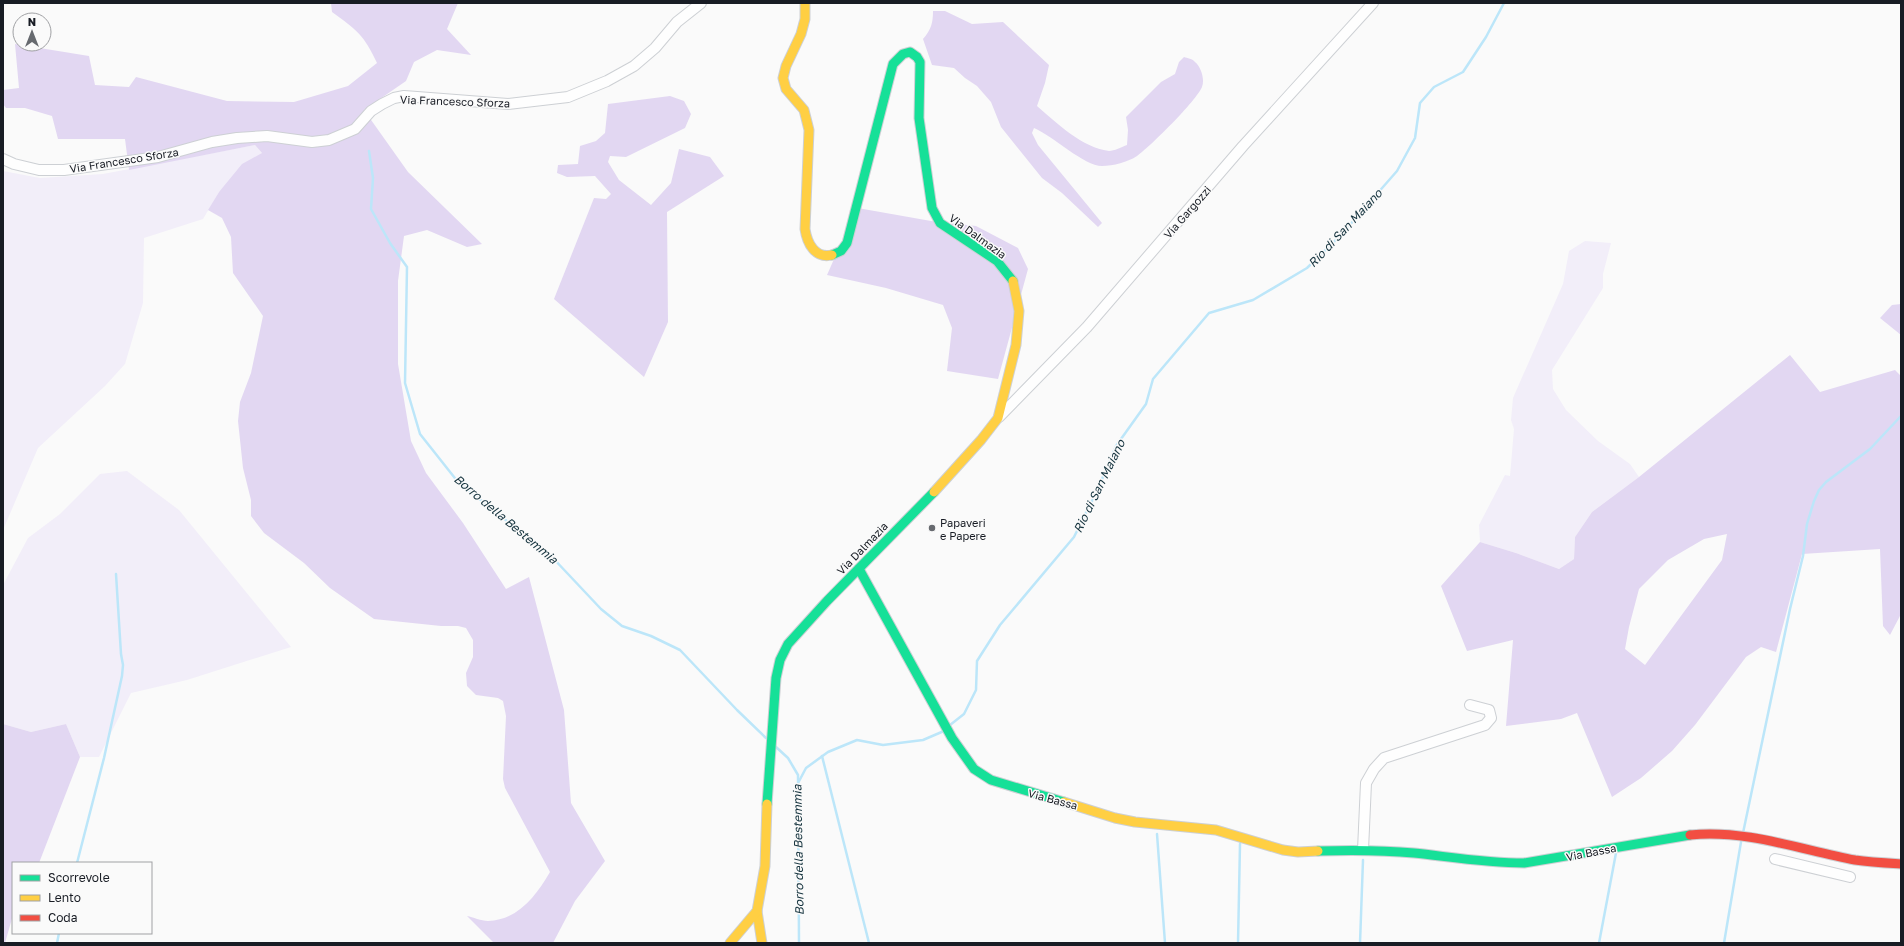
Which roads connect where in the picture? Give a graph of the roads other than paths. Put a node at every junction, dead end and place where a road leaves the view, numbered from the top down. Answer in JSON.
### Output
{"nodes":[{"id":1,"x":701,"y":3,"type":"edge"},
{"id":2,"x":805,"y":3,"type":"edge"},
{"id":3,"x":1373,"y":3,"type":"edge"},
{"id":4,"x":3,"y":159,"type":"edge"},
{"id":5,"x":998,"y":418,"type":"junction"},
{"id":6,"x":859,"y":569,"type":"junction"},
{"id":7,"x":1470,"y":704,"type":"dead end"},
{"id":8,"x":1363,"y":850,"type":"junction"},
{"id":9,"x":1817,"y":853,"type":"junction"},
{"id":10,"x":1775,"y":859,"type":"dead end"},
{"id":11,"x":1901,"y":864,"type":"edge"},
{"id":12,"x":1813,"y":868,"type":"junction"},
{"id":13,"x":1850,"y":877,"type":"dead end"},
{"id":14,"x":757,"y":911,"type":"junction"},
{"id":15,"x":730,"y":943,"type":"edge"},
{"id":16,"x":762,"y":943,"type":"edge"}],
"edges":[{"from":1,"to":4,"type":"street","name":"Via Francesco Sforza"},
{"from":2,"to":5,"type":"main road","name":"Via Dalmazia"},
{"from":3,"to":5,"type":"street","name":"Via Gargozzi"},
{"from":5,"to":6,"type":"main road","name":"Via Dalmazia"},
{"from":6,"to":8,"type":"main road","name":"Via Bassa"},
{"from":6,"to":14,"type":"main road","name":"Via Dalmazia"},
{"from":7,"to":8,"type":"street"},
{"from":8,"to":9,"type":"main road","name":"Via Bassa"},
{"from":9,"to":11,"type":"main road","name":"Via Bassa"},
{"from":9,"to":12,"type":"street"},
{"from":10,"to":12,"type":"street"},
{"from":12,"to":13,"type":"street"},
{"from":14,"to":15,"type":"main road"},
{"from":14,"to":16,"type":"main road"}]}
